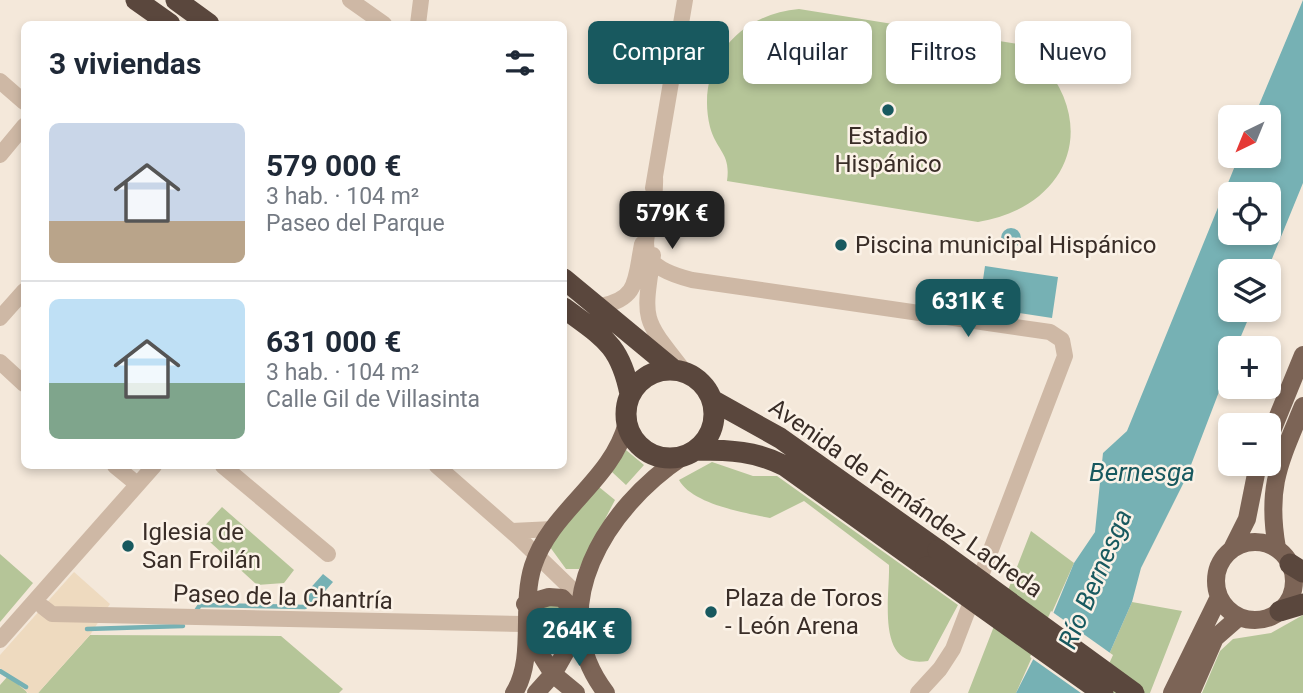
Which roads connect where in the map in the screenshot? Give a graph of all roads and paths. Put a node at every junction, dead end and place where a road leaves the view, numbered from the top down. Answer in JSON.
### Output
{"nodes":[{"id":1,"x":136,"y":0,"type":"edge"},
{"id":2,"x":350,"y":0,"type":"edge"},
{"id":3,"x":421,"y":0,"type":"edge"},
{"id":4,"x":685,"y":0,"type":"edge"},
{"id":5,"x":187,"y":3,"type":"edge"},
{"id":6,"x":166,"y":21,"type":"edge"},
{"id":7,"x":206,"y":21,"type":"edge"},
{"id":8,"x":380,"y":21,"type":"edge"},
{"id":9,"x":418,"y":21,"type":"edge"},
{"id":10,"x":0,"y":81,"type":"edge"},
{"id":11,"x":21,"y":99,"type":"edge"},
{"id":12,"x":665,"y":129,"type":"junction"},
{"id":13,"x":21,"y":130,"type":"edge"},
{"id":14,"x":0,"y":155,"type":"edge"},
{"id":15,"x":655,"y":177,"type":"junction"},
{"id":16,"x":651,"y":264,"type":"junction"},
{"id":17,"x":567,"y":281,"type":"edge"},
{"id":18,"x":21,"y":294,"type":"edge"},
{"id":19,"x":600,"y":306,"type":"junction"},
{"id":20,"x":567,"y":312,"type":"edge"},
{"id":21,"x":0,"y":318,"type":"edge"},
{"id":22,"x":1303,"y":355,"type":"edge"},
{"id":23,"x":0,"y":362,"type":"edge"},
{"id":24,"x":680,"y":371,"type":"junction"},
{"id":25,"x":21,"y":381,"type":"edge"},
{"id":26,"x":630,"y":394,"type":"junction"},
{"id":27,"x":712,"y":400,"type":"junction"},
{"id":28,"x":1303,"y":406,"type":"edge"},
{"id":29,"x":1279,"y":413,"type":"edge"},
{"id":30,"x":627,"y":423,"type":"junction"},
{"id":31,"x":690,"y":454,"type":"junction"},
{"id":32,"x":119,"y":469,"type":"edge"},
{"id":33,"x":151,"y":469,"type":"edge"},
{"id":34,"x":227,"y":469,"type":"edge"},
{"id":35,"x":440,"y":469,"type":"edge"},
{"id":36,"x":1256,"y":476,"type":"edge"},
{"id":37,"x":137,"y":484,"type":"junction"},
{"id":38,"x":553,"y":529,"type":"junction"},
{"id":39,"x":516,"y":534,"type":"junction"},
{"id":40,"x":1232,"y":549,"type":"junction"},
{"id":41,"x":328,"y":554,"type":"dead end"},
{"id":42,"x":538,"y":555,"type":"junction"},
{"id":43,"x":932,"y":559,"type":"junction"},
{"id":44,"x":1290,"y":561,"type":"edge"},
{"id":45,"x":1219,"y":597,"type":"junction"},
{"id":46,"x":526,"y":604,"type":"junction"},
{"id":47,"x":1303,"y":604,"type":"edge"},
{"id":48,"x":43,"y":607,"type":"dead end"},
{"id":49,"x":1280,"y":611,"type":"junction"},
{"id":50,"x":579,"y":614,"type":"junction"},
{"id":51,"x":1239,"y":617,"type":"junction"},
{"id":52,"x":526,"y":629,"type":"junction"},
{"id":53,"x":0,"y":640,"type":"edge"},
{"id":54,"x":544,"y":684,"type":"edge"},
{"id":55,"x":514,"y":693,"type":"edge"},
{"id":56,"x":576,"y":693,"type":"edge"},
{"id":57,"x":606,"y":693,"type":"edge"},
{"id":58,"x":918,"y":693,"type":"edge"},
{"id":59,"x":1103,"y":693,"type":"edge"},
{"id":60,"x":1134,"y":693,"type":"edge"},
{"id":61,"x":1172,"y":693,"type":"edge"},
{"id":62,"x":1191,"y":693,"type":"edge"}],
"edges":[{"from":1,"to":6,"type":"highway"},
{"from":2,"to":8,"type":"street"},
{"from":3,"to":9,"type":"street"},
{"from":4,"to":12,"type":"street"},
{"from":5,"to":7,"type":"highway"},
{"from":10,"to":11,"type":"street"},
{"from":12,"to":15,"type":"street"},
{"from":12,"to":16,"type":"street"},
{"from":13,"to":14,"type":"street"},
{"from":15,"to":16,"type":"street"},
{"from":15,"to":19,"type":"street"},
{"from":16,"to":24,"type":"street"},
{"from":16,"to":58,"type":"street"},
{"from":17,"to":19,"type":"highway"},
{"from":18,"to":21,"type":"street"},
{"from":19,"to":24,"type":"highway"},
{"from":20,"to":26,"type":"highway"},
{"from":22,"to":29,"type":"main road"},
{"from":23,"to":25,"type":"street"},
{"from":24,"to":26,"type":"highway"},
{"from":24,"to":27,"type":"highway"},
{"from":26,"to":30,"type":"highway"},
{"from":27,"to":31,"type":"highway"},
{"from":27,"to":43,"type":"highway","name":"Avenida de Fernández Ladreda"},
{"from":28,"to":44,"type":"main road"},
{"from":30,"to":31,"type":"highway"},
{"from":30,"to":38,"type":"main road"},
{"from":31,"to":43,"type":"highway","name":"Avenida de Fernández Ladreda"},
{"from":31,"to":50,"type":"main road"},
{"from":32,"to":37,"type":"street"},
{"from":33,"to":37,"type":"street"},
{"from":34,"to":41,"type":"street"},
{"from":35,"to":39,"type":"street"},
{"from":36,"to":40,"type":"main road"},
{"from":37,"to":53,"type":"street"},
{"from":38,"to":39,"type":"street"},
{"from":38,"to":42,"type":"main road"},
{"from":39,"to":42,"type":"street"},
{"from":40,"to":44,"type":"main road"},
{"from":40,"to":45,"type":"main road"},
{"from":42,"to":46,"type":"main road"},
{"from":42,"to":50,"type":"street"},
{"from":43,"to":59,"type":"highway","name":"Avenida de Fernández Ladreda","bridge":true},
{"from":43,"to":60,"type":"highway","name":"Avenida de Fernández Ladreda","bridge":true},
{"from":44,"to":49,"type":"main road"},
{"from":45,"to":51,"type":"main road"},
{"from":45,"to":61,"type":"main road"},
{"from":46,"to":50,"type":"main road"},
{"from":46,"to":52,"type":"main road"},
{"from":47,"to":49,"type":"highway"},
{"from":48,"to":52,"type":"street","name":"Paseo de la Chantría"},
{"from":49,"to":51,"type":"main road"},
{"from":50,"to":54,"type":"main road"},
{"from":50,"to":57,"type":"main road"},
{"from":51,"to":62,"type":"main road"},
{"from":52,"to":54,"type":"main road"},
{"from":52,"to":55,"type":"main road"},
{"from":54,"to":56,"type":"main road"}]}
